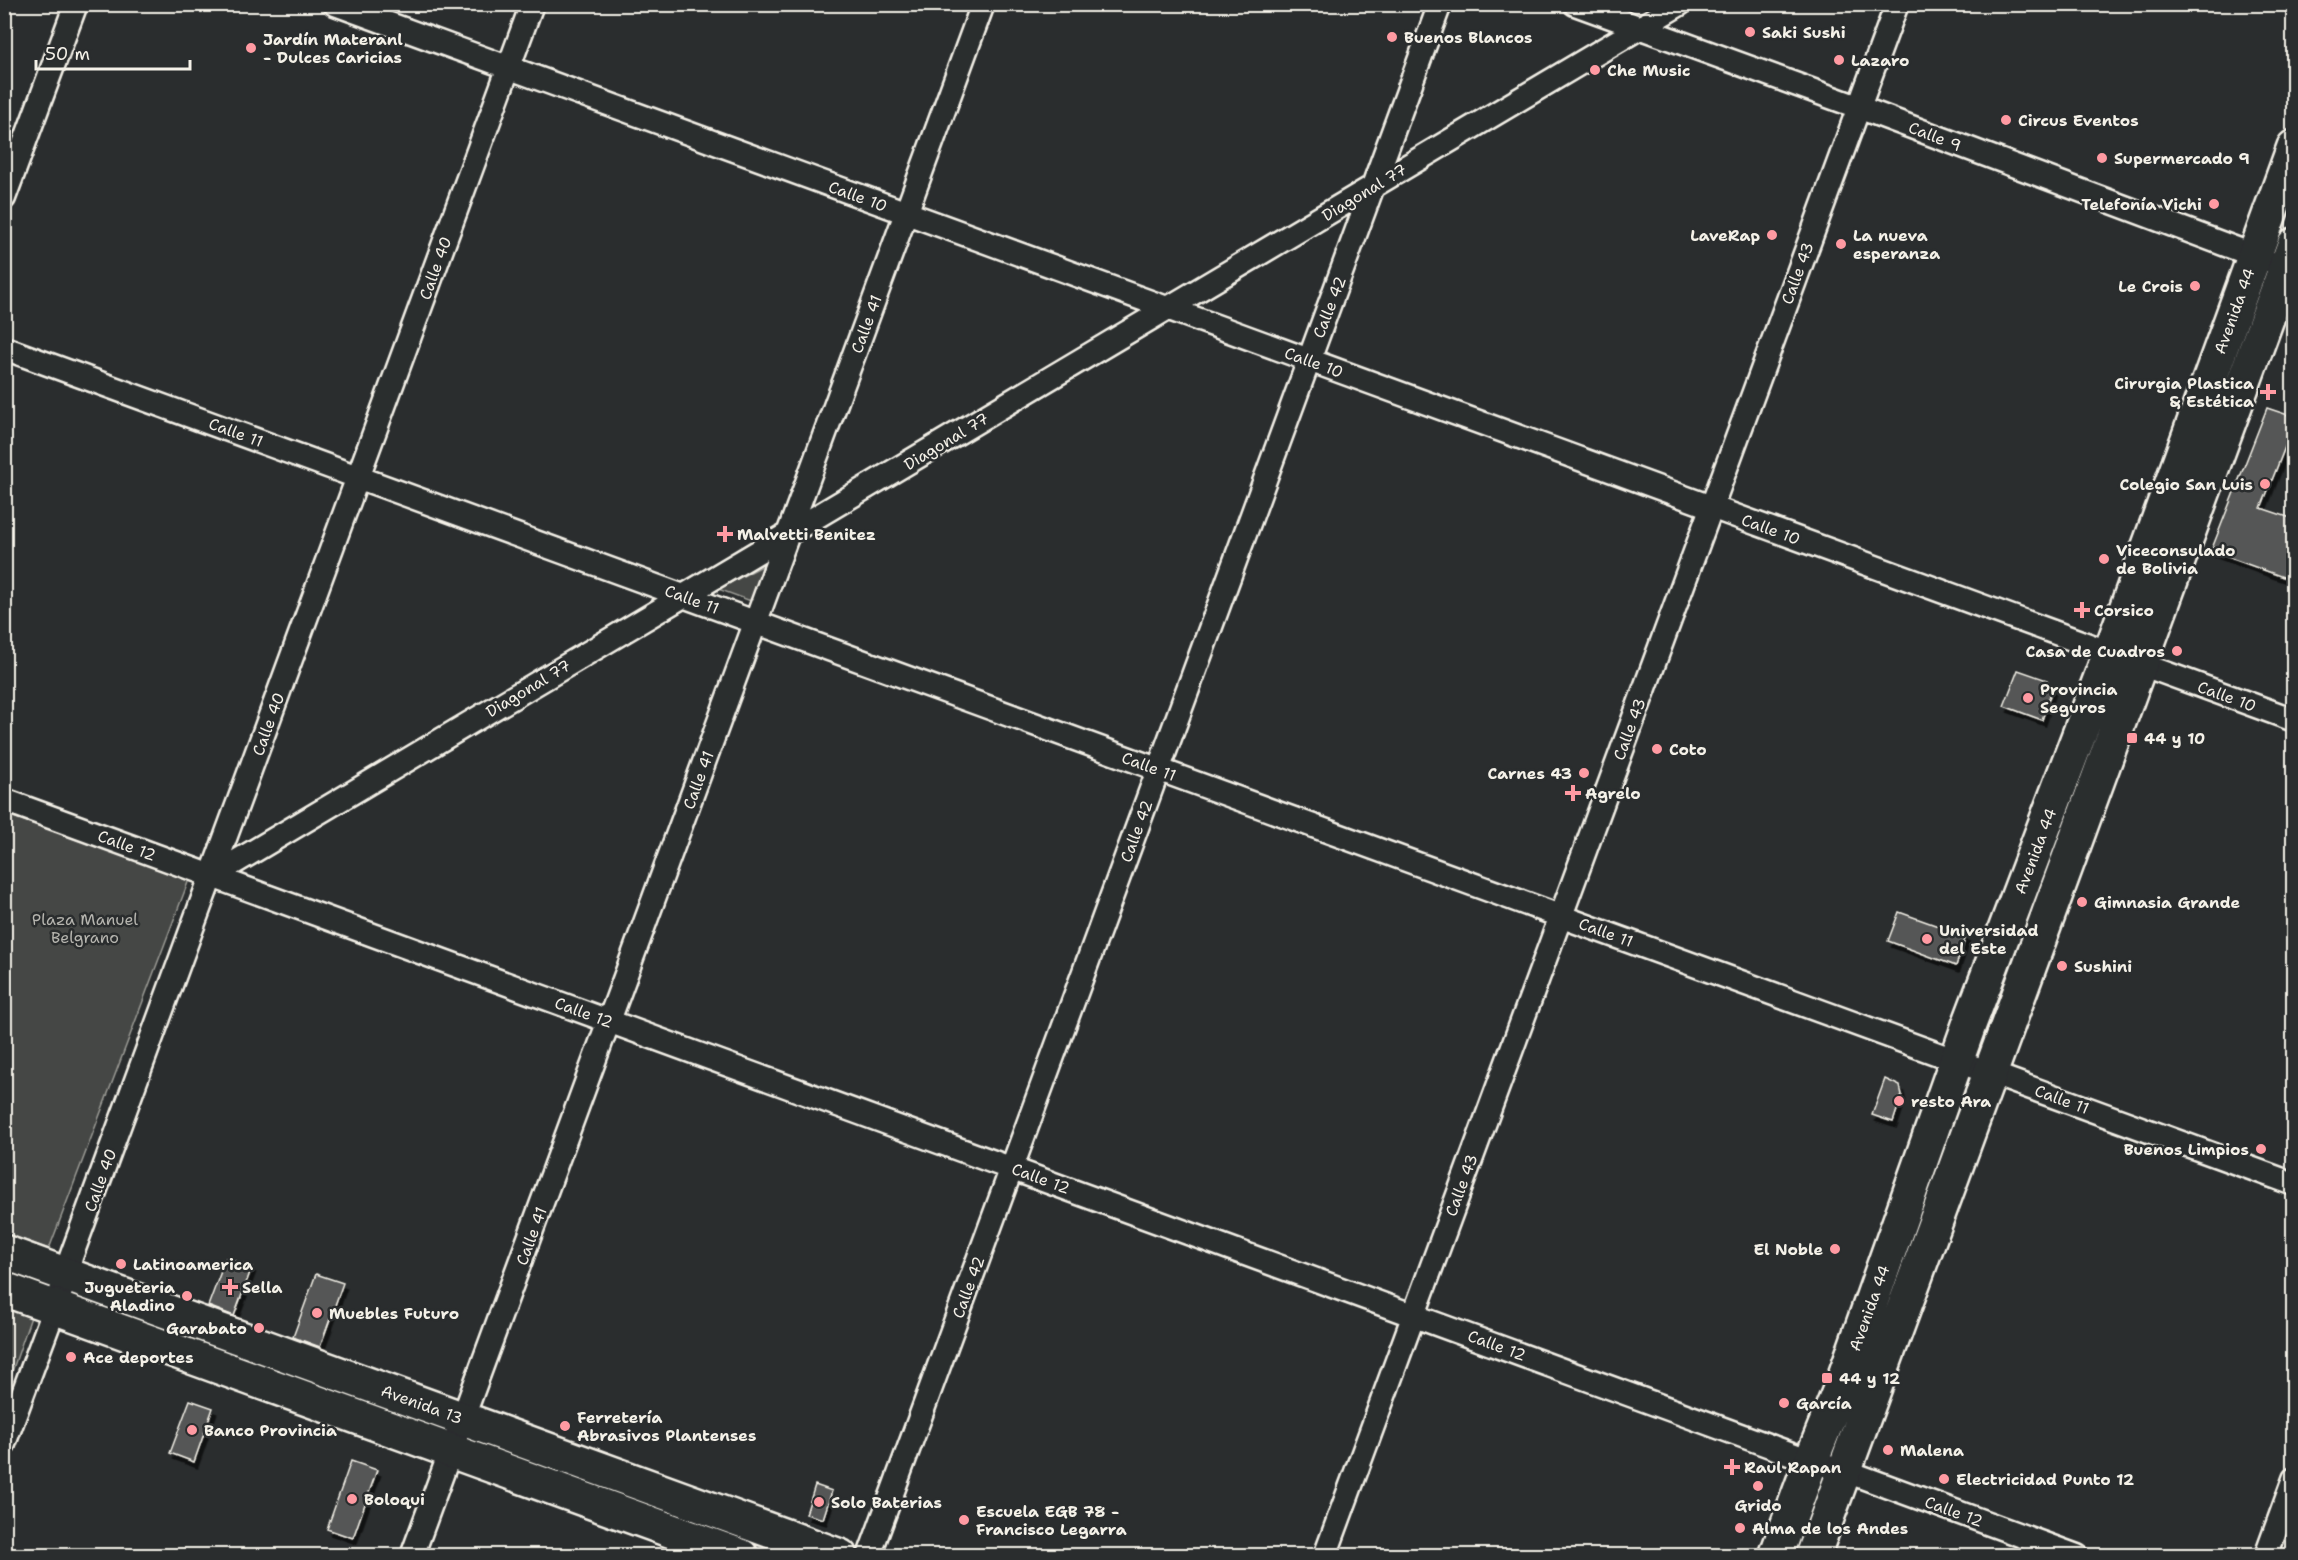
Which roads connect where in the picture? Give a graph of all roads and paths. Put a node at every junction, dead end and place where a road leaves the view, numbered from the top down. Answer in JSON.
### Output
{"nodes":[{"id":1,"x":76,"y":4,"type":"edge"},
{"id":2,"x":335,"y":4,"type":"edge"},
{"id":3,"x":532,"y":4,"type":"edge"},
{"id":4,"x":983,"y":4,"type":"edge"},
{"id":5,"x":1440,"y":4,"type":"edge"},
{"id":6,"x":1575,"y":4,"type":"edge"},
{"id":7,"x":1680,"y":4,"type":"edge"},
{"id":8,"x":1897,"y":4,"type":"edge"},
{"id":9,"x":1640,"y":28,"type":"junction"},
{"id":10,"x":509,"y":68,"type":"junction"},
{"id":11,"x":1858,"y":107,"type":"junction"},
{"id":12,"x":2294,"y":147,"type":"edge"},
{"id":13,"x":1375,"y":185,"type":"junction"},
{"id":14,"x":4,"y":198,"type":"edge"},
{"id":15,"x":906,"y":213,"type":"junction"},
{"id":16,"x":2254,"y":256,"type":"junction"},
{"id":17,"x":2291,"y":260,"type":"edge"},
{"id":18,"x":1169,"y":309,"type":"junction"},
{"id":19,"x":4,"y":348,"type":"edge"},
{"id":20,"x":1309,"y":360,"type":"junction"},
{"id":21,"x":358,"y":477,"type":"junction"},
{"id":22,"x":1711,"y":507,"type":"junction"},
{"id":23,"x":790,"y":532,"type":"junction"},
{"id":24,"x":683,"y":596,"type":"junction"},
{"id":25,"x":756,"y":622,"type":"junction"},
{"id":26,"x":2125,"y":659,"type":"junction"},
{"id":27,"x":2294,"y":720,"type":"edge"},
{"id":28,"x":1158,"y":769,"type":"junction"},
{"id":29,"x":4,"y":800,"type":"edge"},
{"id":30,"x":212,"y":876,"type":"junction"},
{"id":31,"x":1560,"y":916,"type":"junction"},
{"id":32,"x":610,"y":1021,"type":"junction"},
{"id":33,"x":1957,"y":1059,"type":"junction"},
{"id":34,"x":1989,"y":1072,"type":"junction"},
{"id":35,"x":1012,"y":1167,"type":"junction"},
{"id":36,"x":2294,"y":1184,"type":"edge"},
{"id":37,"x":4,"y":1252,"type":"edge"},
{"id":38,"x":67,"y":1275,"type":"junction"},
{"id":39,"x":4,"y":1289,"type":"edge"},
{"id":40,"x":55,"y":1307,"type":"junction"},
{"id":41,"x":1414,"y":1314,"type":"junction"},
{"id":42,"x":462,"y":1418,"type":"junction"},
{"id":43,"x":4,"y":1444,"type":"edge"},
{"id":44,"x":450,"y":1450,"type":"junction"},
{"id":45,"x":1811,"y":1461,"type":"junction"},
{"id":46,"x":1843,"y":1470,"type":"junction"},
{"id":47,"x":2294,"y":1479,"type":"edge"},
{"id":48,"x":412,"y":1556,"type":"edge"},
{"id":49,"x":741,"y":1556,"type":"edge"},
{"id":50,"x":840,"y":1556,"type":"edge"},
{"id":51,"x":869,"y":1556,"type":"edge"},
{"id":52,"x":1325,"y":1556,"type":"edge"},
{"id":53,"x":1776,"y":1556,"type":"edge"},
{"id":54,"x":1813,"y":1556,"type":"edge"},
{"id":55,"x":2077,"y":1556,"type":"edge"},
{"id":56,"x":2265,"y":1556,"type":"edge"}],
"edges":[{"from":1,"to":14,"type":"street"},
{"from":2,"to":10,"type":"street","name":"Calle 10"},
{"from":3,"to":10,"type":"street","name":"Calle 40"},
{"from":4,"to":15,"type":"street","name":"Calle 41"},
{"from":5,"to":13,"type":"street","name":"Calle 42"},
{"from":6,"to":9,"type":"street","name":"Calle 9"},
{"from":7,"to":9,"type":"street","name":"Diagonal 77"},
{"from":8,"to":11,"type":"street","name":"Calle 43"},
{"from":9,"to":11,"type":"street","name":"Calle 9"},
{"from":9,"to":13,"type":"street","name":"Diagonal 77"},
{"from":10,"to":15,"type":"street","name":"Calle 10"},
{"from":10,"to":21,"type":"street","name":"Calle 40"},
{"from":11,"to":16,"type":"street","name":"Calle 9"},
{"from":11,"to":22,"type":"street","name":"Calle 43"},
{"from":12,"to":16,"type":"main road","name":"Avenida 44"},
{"from":13,"to":18,"type":"street","name":"Diagonal 77"},
{"from":13,"to":20,"type":"street","name":"Calle 42"},
{"from":15,"to":18,"type":"street","name":"Calle 10"},
{"from":15,"to":23,"type":"street","name":"Calle 41"},
{"from":16,"to":17,"type":"street","name":"Calle 9"},
{"from":16,"to":26,"type":"main road","name":"Avenida 44"},
{"from":17,"to":26,"type":"main road","name":"Avenida 44"},
{"from":18,"to":20,"type":"street","name":"Calle 10"},
{"from":18,"to":23,"type":"street","name":"Diagonal 77"},
{"from":19,"to":21,"type":"street","name":"Calle 11"},
{"from":20,"to":22,"type":"street","name":"Calle 10"},
{"from":20,"to":28,"type":"street","name":"Calle 42"},
{"from":21,"to":24,"type":"street","name":"Calle 11"},
{"from":21,"to":30,"type":"street","name":"Calle 40"},
{"from":22,"to":26,"type":"street","name":"Calle 10"},
{"from":22,"to":31,"type":"street","name":"Calle 43"},
{"from":23,"to":24,"type":"street","name":"Diagonal 77"},
{"from":23,"to":25,"type":"street","name":"Calle 41"},
{"from":24,"to":25,"type":"street","name":"Calle 11"},
{"from":24,"to":30,"type":"street","name":"Diagonal 77"},
{"from":25,"to":28,"type":"street","name":"Calle 11"},
{"from":25,"to":32,"type":"street","name":"Calle 41"},
{"from":26,"to":27,"type":"street","name":"Calle 10"},
{"from":26,"to":33,"type":"main road","name":"Avenida 44"},
{"from":26,"to":34,"type":"main road","name":"Avenida 44"},
{"from":28,"to":31,"type":"street","name":"Calle 11"},
{"from":28,"to":35,"type":"street","name":"Calle 42"},
{"from":29,"to":30,"type":"street","name":"Calle 12"},
{"from":30,"to":32,"type":"street","name":"Calle 12"},
{"from":30,"to":38,"type":"street","name":"Calle 40"},
{"from":31,"to":33,"type":"street","name":"Calle 11"},
{"from":31,"to":41,"type":"street","name":"Calle 43"},
{"from":32,"to":35,"type":"street","name":"Calle 12"},
{"from":32,"to":42,"type":"street","name":"Calle 41"},
{"from":33,"to":34,"type":"street","name":"Calle 11"},
{"from":33,"to":45,"type":"main road","name":"Avenida 44"},
{"from":34,"to":36,"type":"street","name":"Calle 11"},
{"from":34,"to":46,"type":"main road","name":"Avenida 44"},
{"from":35,"to":41,"type":"street","name":"Calle 12"},
{"from":35,"to":51,"type":"street","name":"Calle 42"},
{"from":37,"to":38,"type":"main road","name":"Avenida 13"},
{"from":38,"to":40,"type":"street","name":"Calle 40"},
{"from":38,"to":42,"type":"main road","name":"Avenida 13"},
{"from":39,"to":40,"type":"main road","name":"Avenida 13"},
{"from":40,"to":43,"type":"street","name":"Calle 40"},
{"from":40,"to":44,"type":"main road","name":"Avenida 13"},
{"from":41,"to":45,"type":"street","name":"Calle 12"},
{"from":41,"to":52,"type":"street","name":"Calle 43"},
{"from":42,"to":44,"type":"street","name":"Calle 41"},
{"from":42,"to":50,"type":"main road","name":"Avenida 13"},
{"from":44,"to":48,"type":"street","name":"Calle 41"},
{"from":44,"to":49,"type":"main road","name":"Avenida 13"},
{"from":45,"to":46,"type":"street","name":"Calle 12"},
{"from":45,"to":53,"type":"main road","name":"Avenida 44"},
{"from":46,"to":54,"type":"main road","name":"Avenida 44"},
{"from":46,"to":55,"type":"street","name":"Calle 12"},
{"from":47,"to":56,"type":"street"}]}
